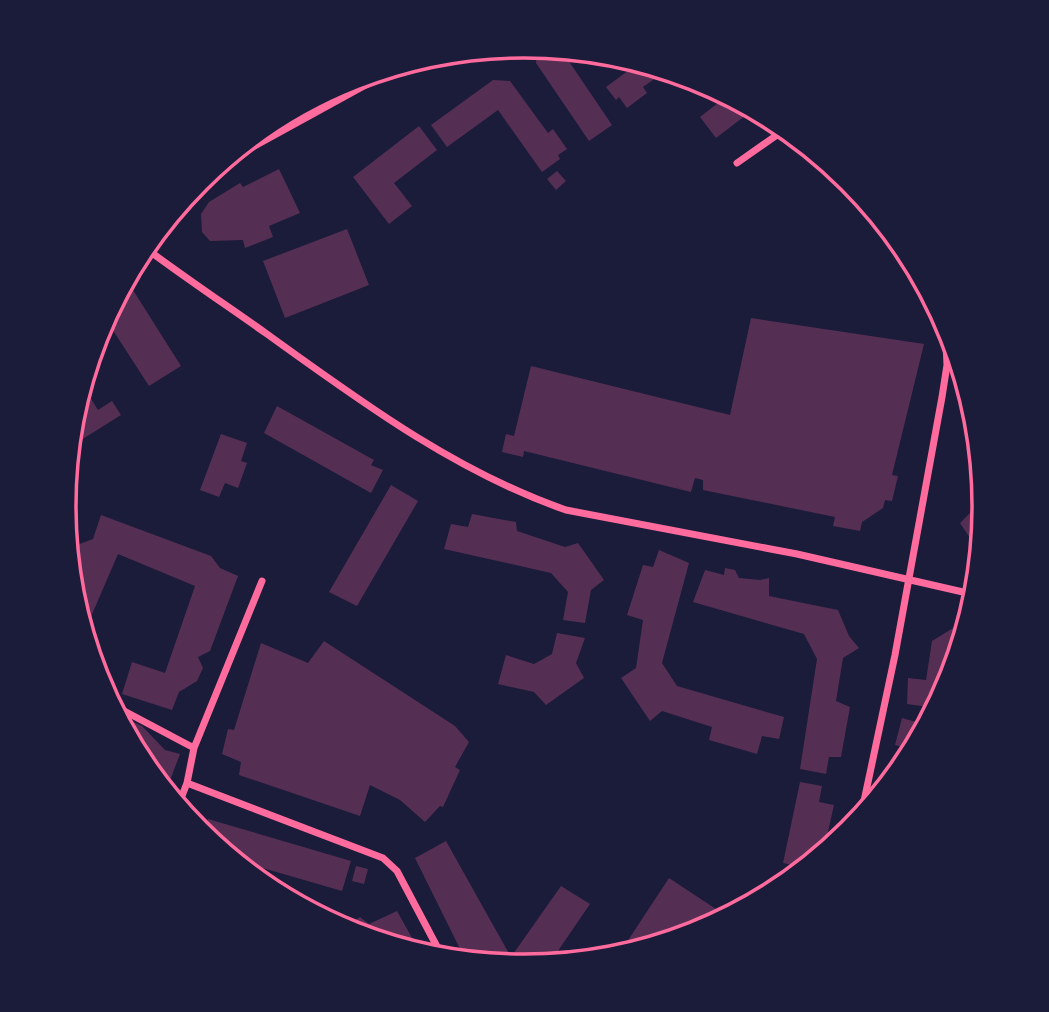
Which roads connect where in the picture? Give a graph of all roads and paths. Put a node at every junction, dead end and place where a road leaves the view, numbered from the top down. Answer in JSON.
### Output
{"nodes":[{"id":1,"x":316,"y":110,"type":"edge"},
{"id":2,"x":297,"y":120,"type":"edge"},
{"id":3,"x":777,"y":135,"type":"edge"},
{"id":4,"x":737,"y":163,"type":"dead end"},
{"id":5,"x":154,"y":254,"type":"edge"},
{"id":6,"x":947,"y":355,"type":"edge"},
{"id":7,"x":947,"y":365,"type":"junction"},
{"id":8,"x":950,"y":366,"type":"edge"},
{"id":9,"x":262,"y":581,"type":"dead end"},
{"id":10,"x":909,"y":581,"type":"junction"},
{"id":11,"x":964,"y":592,"type":"edge"},
{"id":12,"x":126,"y":712,"type":"edge"},
{"id":13,"x":194,"y":748,"type":"junction"},
{"id":14,"x":187,"y":783,"type":"junction"},
{"id":15,"x":182,"y":796,"type":"edge"},
{"id":16,"x":864,"y":799,"type":"edge"},
{"id":17,"x":437,"y":946,"type":"edge"}],
"edges":[{"from":1,"to":2,"type":"street"},
{"from":3,"to":4,"type":"street"},
{"from":5,"to":10,"type":"street"},
{"from":6,"to":7,"type":"street"},
{"from":7,"to":8,"type":"street"},
{"from":7,"to":10,"type":"street"},
{"from":9,"to":13,"type":"street"},
{"from":10,"to":11,"type":"street"},
{"from":10,"to":16,"type":"street"},
{"from":12,"to":13,"type":"street"},
{"from":13,"to":14,"type":"street"},
{"from":14,"to":15,"type":"street"},
{"from":14,"to":17,"type":"street"}]}
